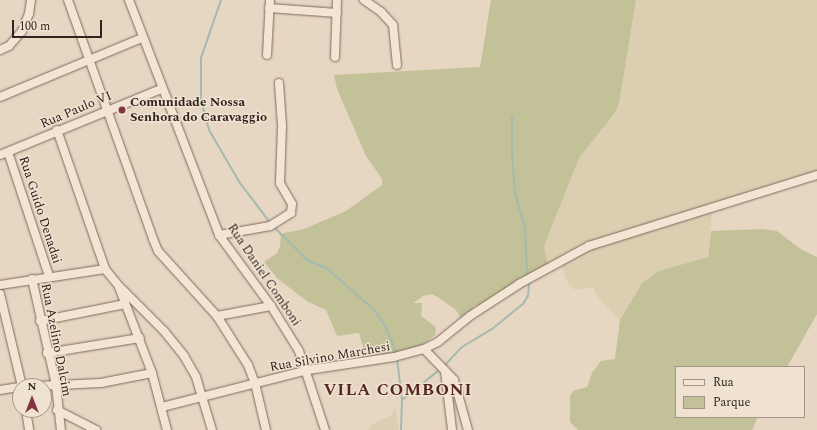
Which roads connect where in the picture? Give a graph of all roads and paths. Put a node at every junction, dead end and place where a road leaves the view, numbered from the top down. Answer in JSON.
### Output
{"nodes":[{"id":1,"x":31,"y":0,"type":"edge"},
{"id":2,"x":68,"y":0,"type":"edge"},
{"id":3,"x":129,"y":0,"type":"edge"},
{"id":4,"x":337,"y":0,"type":"edge"},
{"id":5,"x":364,"y":0,"type":"edge"},
{"id":6,"x":270,"y":4,"type":"edge"},
{"id":7,"x":337,"y":13,"type":"junction"},
{"id":8,"x":142,"y":38,"type":"junction"},
{"id":9,"x":0,"y":50,"type":"edge"},
{"id":10,"x":267,"y":55,"type":"dead end"},
{"id":11,"x":335,"y":57,"type":"dead end"},
{"id":12,"x":89,"y":58,"type":"junction"},
{"id":13,"x":397,"y":65,"type":"dead end"},
{"id":14,"x":279,"y":83,"type":"dead end"},
{"id":15,"x":161,"y":89,"type":"junction"},
{"id":16,"x":0,"y":97,"type":"edge"},
{"id":17,"x":106,"y":110,"type":"junction"},
{"id":18,"x":57,"y":130,"type":"junction"},
{"id":19,"x":8,"y":152,"type":"junction"},
{"id":20,"x":0,"y":155,"type":"edge"},
{"id":21,"x":817,"y":175,"type":"edge"},
{"id":22,"x":219,"y":235,"type":"junction"},
{"id":23,"x":105,"y":269,"type":"junction"},
{"id":24,"x":49,"y":276,"type":"junction"},
{"id":25,"x":32,"y":279,"type":"junction"},
{"id":26,"x":0,"y":285,"type":"edge"},
{"id":27,"x":119,"y":286,"type":"junction"},
{"id":28,"x":0,"y":294,"type":"edge"},
{"id":29,"x":126,"y":304,"type":"junction"},
{"id":30,"x":271,"y":306,"type":"junction"},
{"id":31,"x":216,"y":316,"type":"junction"},
{"id":32,"x":40,"y":321,"type":"junction"},
{"id":33,"x":140,"y":338,"type":"junction"},
{"id":34,"x":424,"y":349,"type":"junction"},
{"id":35,"x":47,"y":353,"type":"junction"},
{"id":36,"x":308,"y":370,"type":"junction"},
{"id":37,"x":445,"y":371,"type":"junction"},
{"id":38,"x":152,"y":373,"type":"junction"},
{"id":39,"x":19,"y":378,"type":"edge"},
{"id":40,"x":255,"y":383,"type":"junction"},
{"id":41,"x":52,"y":385,"type":"edge"},
{"id":42,"x":56,"y":385,"type":"junction"},
{"id":43,"x":12,"y":388,"type":"edge"},
{"id":44,"x":0,"y":390,"type":"edge"},
{"id":45,"x":203,"y":397,"type":"junction"},
{"id":46,"x":162,"y":407,"type":"junction"},
{"id":47,"x":57,"y":410,"type":"junction"},
{"id":48,"x":27,"y":418,"type":"edge"},
{"id":49,"x":29,"y":430,"type":"edge"},
{"id":50,"x":61,"y":430,"type":"edge"},
{"id":51,"x":96,"y":430,"type":"edge"},
{"id":52,"x":168,"y":430,"type":"edge"},
{"id":53,"x":212,"y":430,"type":"edge"},
{"id":54,"x":266,"y":430,"type":"edge"},
{"id":55,"x":325,"y":430,"type":"edge"},
{"id":56,"x":452,"y":430,"type":"edge"},
{"id":57,"x":468,"y":430,"type":"edge"}],
"edges":[{"from":1,"to":9,"type":"street"},
{"from":2,"to":12,"type":"street"},
{"from":3,"to":8,"type":"street","name":"Rua Daniel Comboni"},
{"from":4,"to":7,"type":"street"},
{"from":5,"to":13,"type":"street"},
{"from":6,"to":7,"type":"street"},
{"from":6,"to":10,"type":"street"},
{"from":7,"to":11,"type":"street"},
{"from":8,"to":12,"type":"street"},
{"from":8,"to":15,"type":"street","name":"Rua Daniel Comboni"},
{"from":12,"to":16,"type":"street"},
{"from":12,"to":17,"type":"street"},
{"from":14,"to":22,"type":"street"},
{"from":15,"to":17,"type":"street","name":"Rua Paulo VI"},
{"from":15,"to":22,"type":"street","name":"Rua Daniel Comboni"},
{"from":17,"to":18,"type":"street","name":"Rua Paulo VI"},
{"from":17,"to":31,"type":"street"},
{"from":18,"to":19,"type":"street","name":"Rua Paulo VI"},
{"from":18,"to":23,"type":"street"},
{"from":19,"to":20,"type":"street","name":"Rua Paulo VI"},
{"from":19,"to":24,"type":"street","name":"Rua Guido Denadai"},
{"from":21,"to":34,"type":"street","name":"Rua Silvino Marchesi"},
{"from":22,"to":30,"type":"street","name":"Rua Daniel Comboni"},
{"from":23,"to":24,"type":"street"},
{"from":23,"to":27,"type":"street"},
{"from":24,"to":25,"type":"street"},
{"from":25,"to":26,"type":"street"},
{"from":25,"to":32,"type":"street","name":"Rua Azelino Dalcim"},
{"from":27,"to":29,"type":"street"},
{"from":27,"to":45,"type":"street"},
{"from":28,"to":39,"type":"street"},
{"from":29,"to":32,"type":"street"},
{"from":29,"to":33,"type":"street"},
{"from":30,"to":31,"type":"street"},
{"from":30,"to":36,"type":"street","name":"Rua Daniel Comboni"},
{"from":31,"to":40,"type":"street"},
{"from":32,"to":35,"type":"street","name":"Rua Azelino Dalcim"},
{"from":33,"to":35,"type":"street"},
{"from":33,"to":38,"type":"street"},
{"from":34,"to":36,"type":"street","name":"Rua Silvino Marchesi"},
{"from":34,"to":37,"type":"street"},
{"from":35,"to":42,"type":"street","name":"Rua Azelino Dalcim"},
{"from":36,"to":40,"type":"street","name":"Rua Silvino Marchesi"},
{"from":36,"to":55,"type":"street","name":"Rua Daniel Comboni"},
{"from":37,"to":56,"type":"street"},
{"from":37,"to":57,"type":"street"},
{"from":38,"to":42,"type":"street"},
{"from":38,"to":46,"type":"street"},
{"from":40,"to":45,"type":"street","name":"Rua Silvino Marchesi"},
{"from":40,"to":54,"type":"street"},
{"from":41,"to":42,"type":"street"},
{"from":42,"to":47,"type":"street","name":"Rua Azelino Dalcim"},
{"from":43,"to":44,"type":"street"},
{"from":45,"to":46,"type":"street","name":"Rua Silvino Marchesi"},
{"from":45,"to":53,"type":"street"},
{"from":46,"to":52,"type":"street"},
{"from":47,"to":50,"type":"street","name":"Rua Azelino Dalcim"},
{"from":47,"to":51,"type":"street"},
{"from":48,"to":49,"type":"street"}]}
